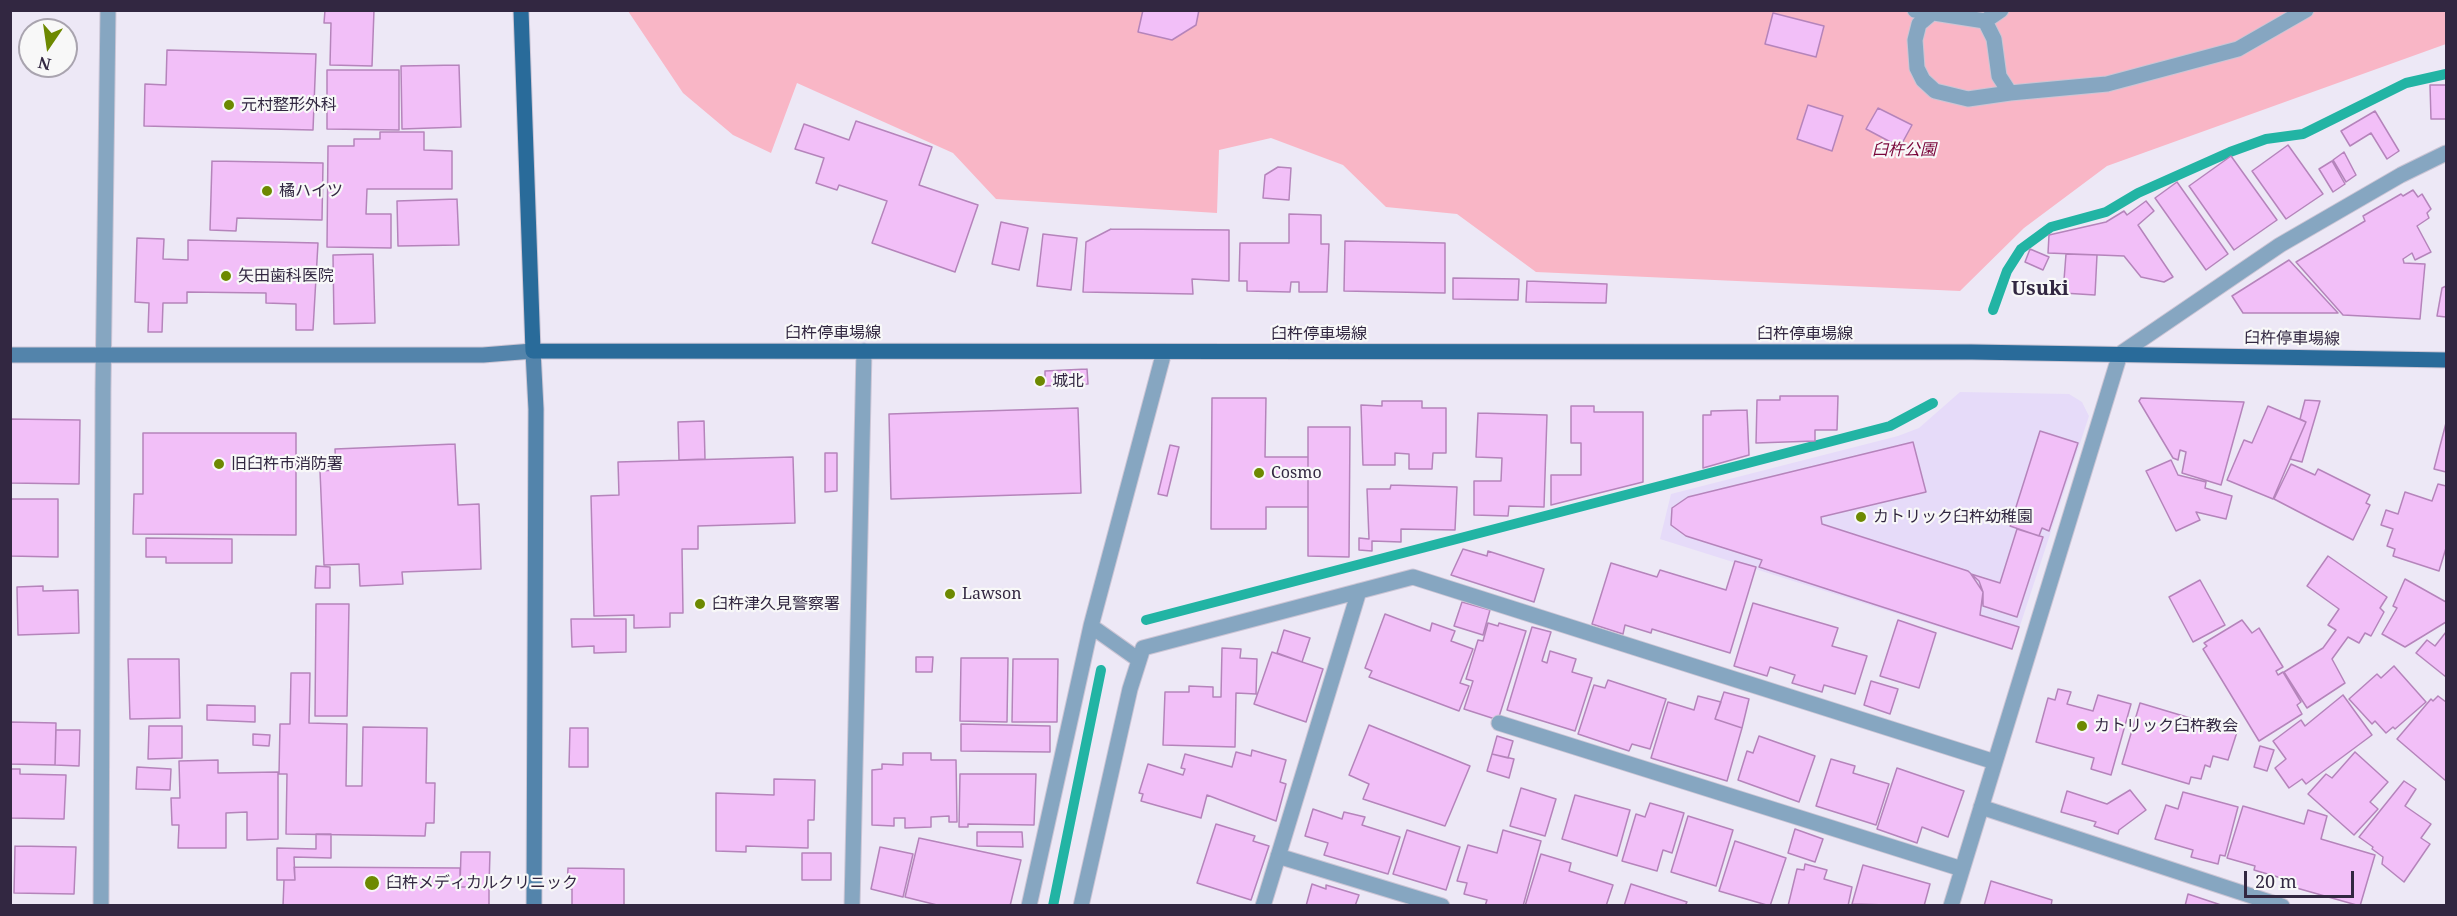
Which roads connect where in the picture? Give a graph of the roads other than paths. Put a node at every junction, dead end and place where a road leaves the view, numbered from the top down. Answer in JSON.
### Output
{"nodes":[{"id":1,"x":108,"y":10,"type":"edge"},
{"id":2,"x":521,"y":10,"type":"edge"},
{"id":3,"x":1915,"y":10,"type":"edge"},
{"id":4,"x":2001,"y":10,"type":"edge"},
{"id":5,"x":2306,"y":10,"type":"edge"},
{"id":6,"x":1932,"y":13,"type":"junction"},
{"id":7,"x":1985,"y":21,"type":"junction"},
{"id":8,"x":2010,"y":93,"type":"junction"},
{"id":9,"x":2446,"y":153,"type":"edge"},
{"id":10,"x":533,"y":351,"type":"junction"},
{"id":11,"x":864,"y":351,"type":"junction"},
{"id":12,"x":1164,"y":352,"type":"junction"},
{"id":13,"x":2120,"y":354,"type":"junction"},
{"id":14,"x":10,"y":355,"type":"edge"},
{"id":15,"x":104,"y":356,"type":"junction"},
{"id":16,"x":2446,"y":360,"type":"edge"},
{"id":17,"x":1359,"y":591,"type":"junction"},
{"id":18,"x":1091,"y":626,"type":"junction"},
{"id":19,"x":1139,"y":660,"type":"junction"},
{"id":20,"x":1499,"y":723,"type":"dead end"},
{"id":21,"x":1995,"y":762,"type":"junction"},
{"id":22,"x":1981,"y":807,"type":"junction"},
{"id":23,"x":1278,"y":856,"type":"junction"},
{"id":24,"x":1962,"y":869,"type":"junction"},
{"id":25,"x":101,"y":906,"type":"edge"},
{"id":26,"x":534,"y":906,"type":"edge"},
{"id":27,"x":852,"y":906,"type":"edge"},
{"id":28,"x":1029,"y":906,"type":"edge"},
{"id":29,"x":1081,"y":906,"type":"edge"},
{"id":30,"x":1263,"y":906,"type":"edge"},
{"id":31,"x":1442,"y":906,"type":"edge"},
{"id":32,"x":1951,"y":906,"type":"edge"},
{"id":33,"x":2282,"y":906,"type":"edge"}],
"edges":[{"from":1,"to":15,"type":"street"},
{"from":2,"to":10,"type":"main road"},
{"from":3,"to":6,"type":"street"},
{"from":4,"to":7,"type":"street"},
{"from":5,"to":8,"type":"street"},
{"from":6,"to":7,"type":"street"},
{"from":6,"to":8,"type":"street"},
{"from":7,"to":8,"type":"street"},
{"from":9,"to":13,"type":"street"},
{"from":10,"to":11,"type":"main road","name":"臼杵停車場線"},
{"from":10,"to":15,"type":"street"},
{"from":10,"to":26,"type":"street"},
{"from":11,"to":12,"type":"main road","name":"臼杵停車場線"},
{"from":11,"to":27,"type":"street"},
{"from":12,"to":13,"type":"main road","name":"臼杵停車場線"},
{"from":12,"to":18,"type":"street"},
{"from":13,"to":16,"type":"main road","name":"臼杵停車場線"},
{"from":13,"to":21,"type":"street"},
{"from":14,"to":15,"type":"street"},
{"from":15,"to":25,"type":"street"},
{"from":17,"to":19,"type":"street"},
{"from":17,"to":21,"type":"street"},
{"from":17,"to":23,"type":"street"},
{"from":18,"to":19,"type":"street"},
{"from":18,"to":28,"type":"street"},
{"from":19,"to":29,"type":"street"},
{"from":20,"to":24,"type":"street"},
{"from":21,"to":22,"type":"street"},
{"from":22,"to":24,"type":"street"},
{"from":22,"to":33,"type":"street"},
{"from":23,"to":30,"type":"street"},
{"from":23,"to":31,"type":"street"},
{"from":24,"to":32,"type":"street"}]}
